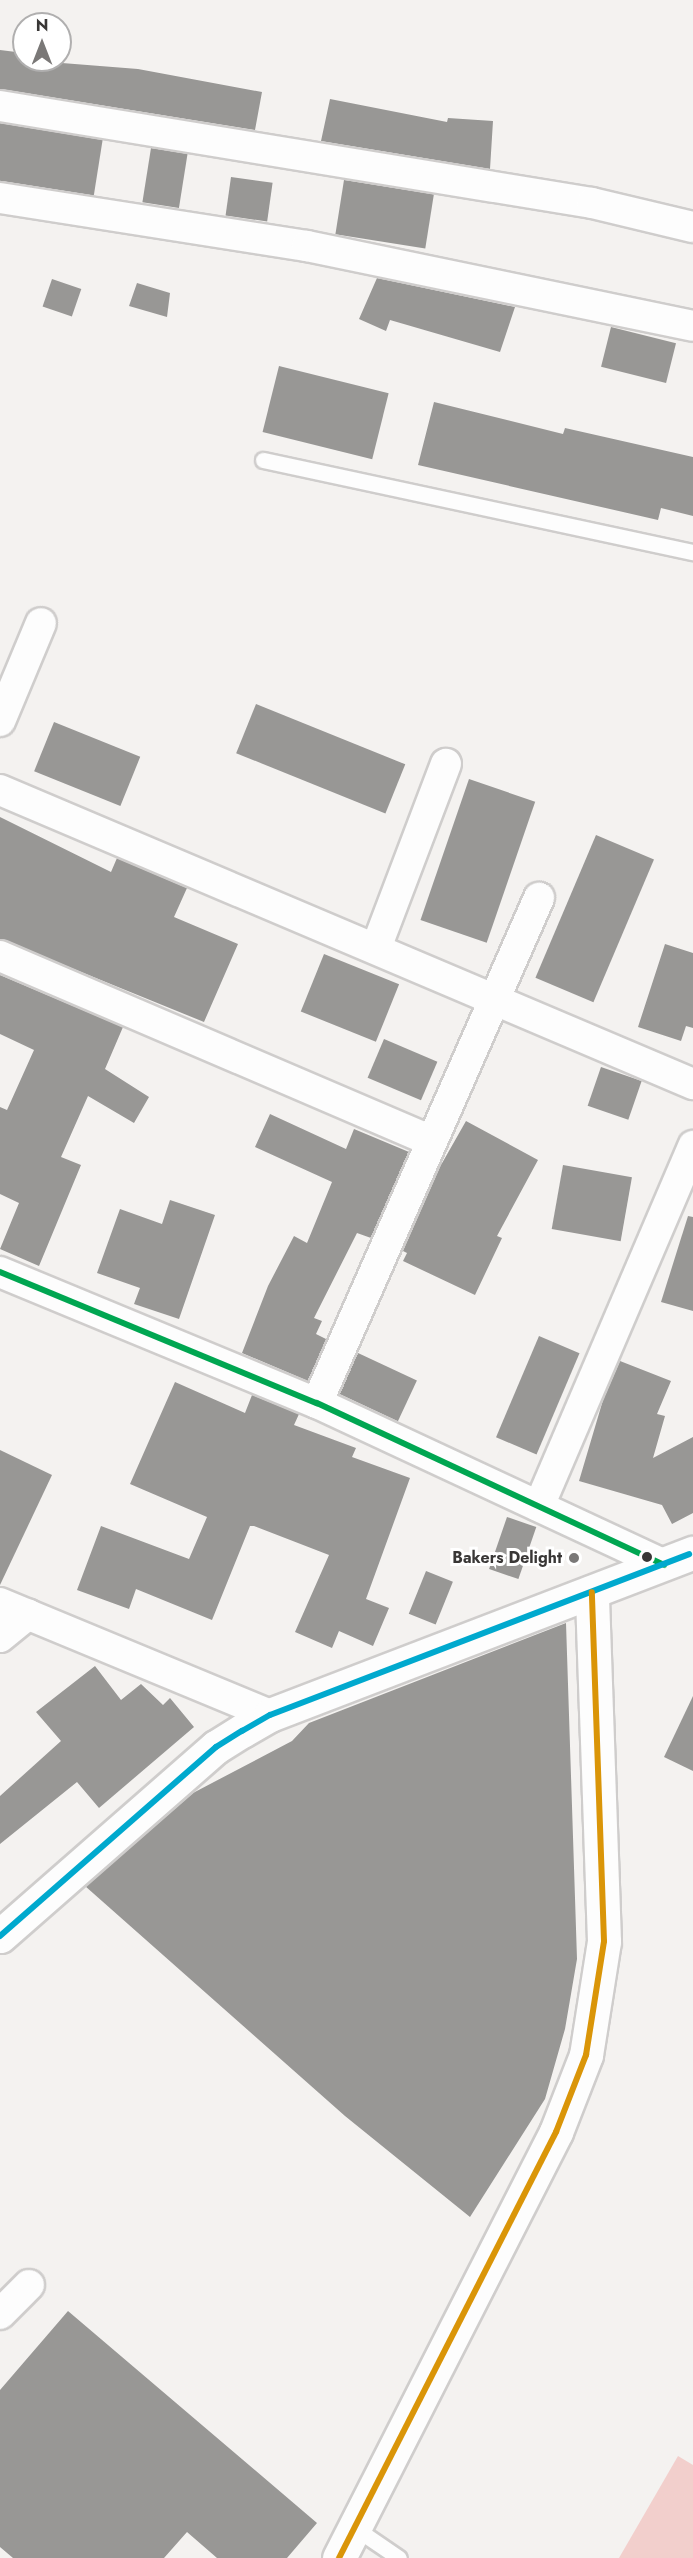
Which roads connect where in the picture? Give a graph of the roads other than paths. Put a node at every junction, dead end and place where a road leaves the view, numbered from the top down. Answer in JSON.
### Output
{"nodes":[{"id":1,"x":0,"y":106,"type":"edge"},
{"id":2,"x":0,"y":198,"type":"edge"},
{"id":3,"x":693,"y":226,"type":"edge"},
{"id":4,"x":693,"y":326,"type":"edge"},
{"id":5,"x":263,"y":460,"type":"dead end"},
{"id":6,"x":693,"y":552,"type":"edge"},
{"id":7,"x":41,"y":623,"type":"dead end"},
{"id":8,"x":0,"y":721,"type":"edge"},
{"id":9,"x":446,"y":764,"type":"dead end"},
{"id":10,"x":0,"y":790,"type":"edge"},
{"id":11,"x":539,"y":898,"type":"dead end"},
{"id":12,"x":376,"y":948,"type":"junction"},
{"id":13,"x":0,"y":956,"type":"edge"},
{"id":14,"x":494,"y":999,"type":"junction"},
{"id":15,"x":693,"y":1084,"type":"edge"},
{"id":16,"x":430,"y":1140,"type":"junction"},
{"id":17,"x":693,"y":1146,"type":"edge"},
{"id":18,"x":0,"y":1272,"type":"edge"},
{"id":19,"x":317,"y":1403,"type":"junction"},
{"id":20,"x":539,"y":1506,"type":"junction"},
{"id":21,"x":678,"y":1559,"type":"edge"},
{"id":22,"x":592,"y":1592,"type":"junction"},
{"id":23,"x":0,"y":1603,"type":"edge"},
{"id":24,"x":28,"y":1614,"type":"junction"},
{"id":25,"x":0,"y":1637,"type":"edge"},
{"id":26,"x":270,"y":1715,"type":"junction"},
{"id":27,"x":0,"y":1936,"type":"edge"},
{"id":28,"x":29,"y":2285,"type":"dead end"},
{"id":29,"x":0,"y":2314,"type":"edge"},
{"id":30,"x":355,"y":2528,"type":"junction"},
{"id":31,"x":339,"y":2558,"type":"edge"},
{"id":32,"x":399,"y":2558,"type":"edge"}],
"edges":[{"from":1,"to":3,"type":"street"},
{"from":2,"to":4,"type":"street"},
{"from":5,"to":6,"type":"lane"},
{"from":7,"to":8,"type":"street"},
{"from":9,"to":12,"type":"street"},
{"from":10,"to":12,"type":"street"},
{"from":11,"to":14,"type":"street"},
{"from":12,"to":14,"type":"street"},
{"from":13,"to":16,"type":"street"},
{"from":14,"to":15,"type":"street"},
{"from":14,"to":16,"type":"street"},
{"from":16,"to":19,"type":"street"},
{"from":17,"to":20,"type":"street"},
{"from":18,"to":19,"type":"street"},
{"from":19,"to":20,"type":"street"},
{"from":20,"to":21,"type":"street"},
{"from":21,"to":22,"type":"street"},
{"from":22,"to":26,"type":"street"},
{"from":22,"to":30,"type":"street"},
{"from":23,"to":24,"type":"street"},
{"from":24,"to":25,"type":"street"},
{"from":24,"to":26,"type":"street"},
{"from":26,"to":27,"type":"street"},
{"from":28,"to":29,"type":"street"},
{"from":30,"to":31,"type":"street"},
{"from":30,"to":32,"type":"lane"}]}
